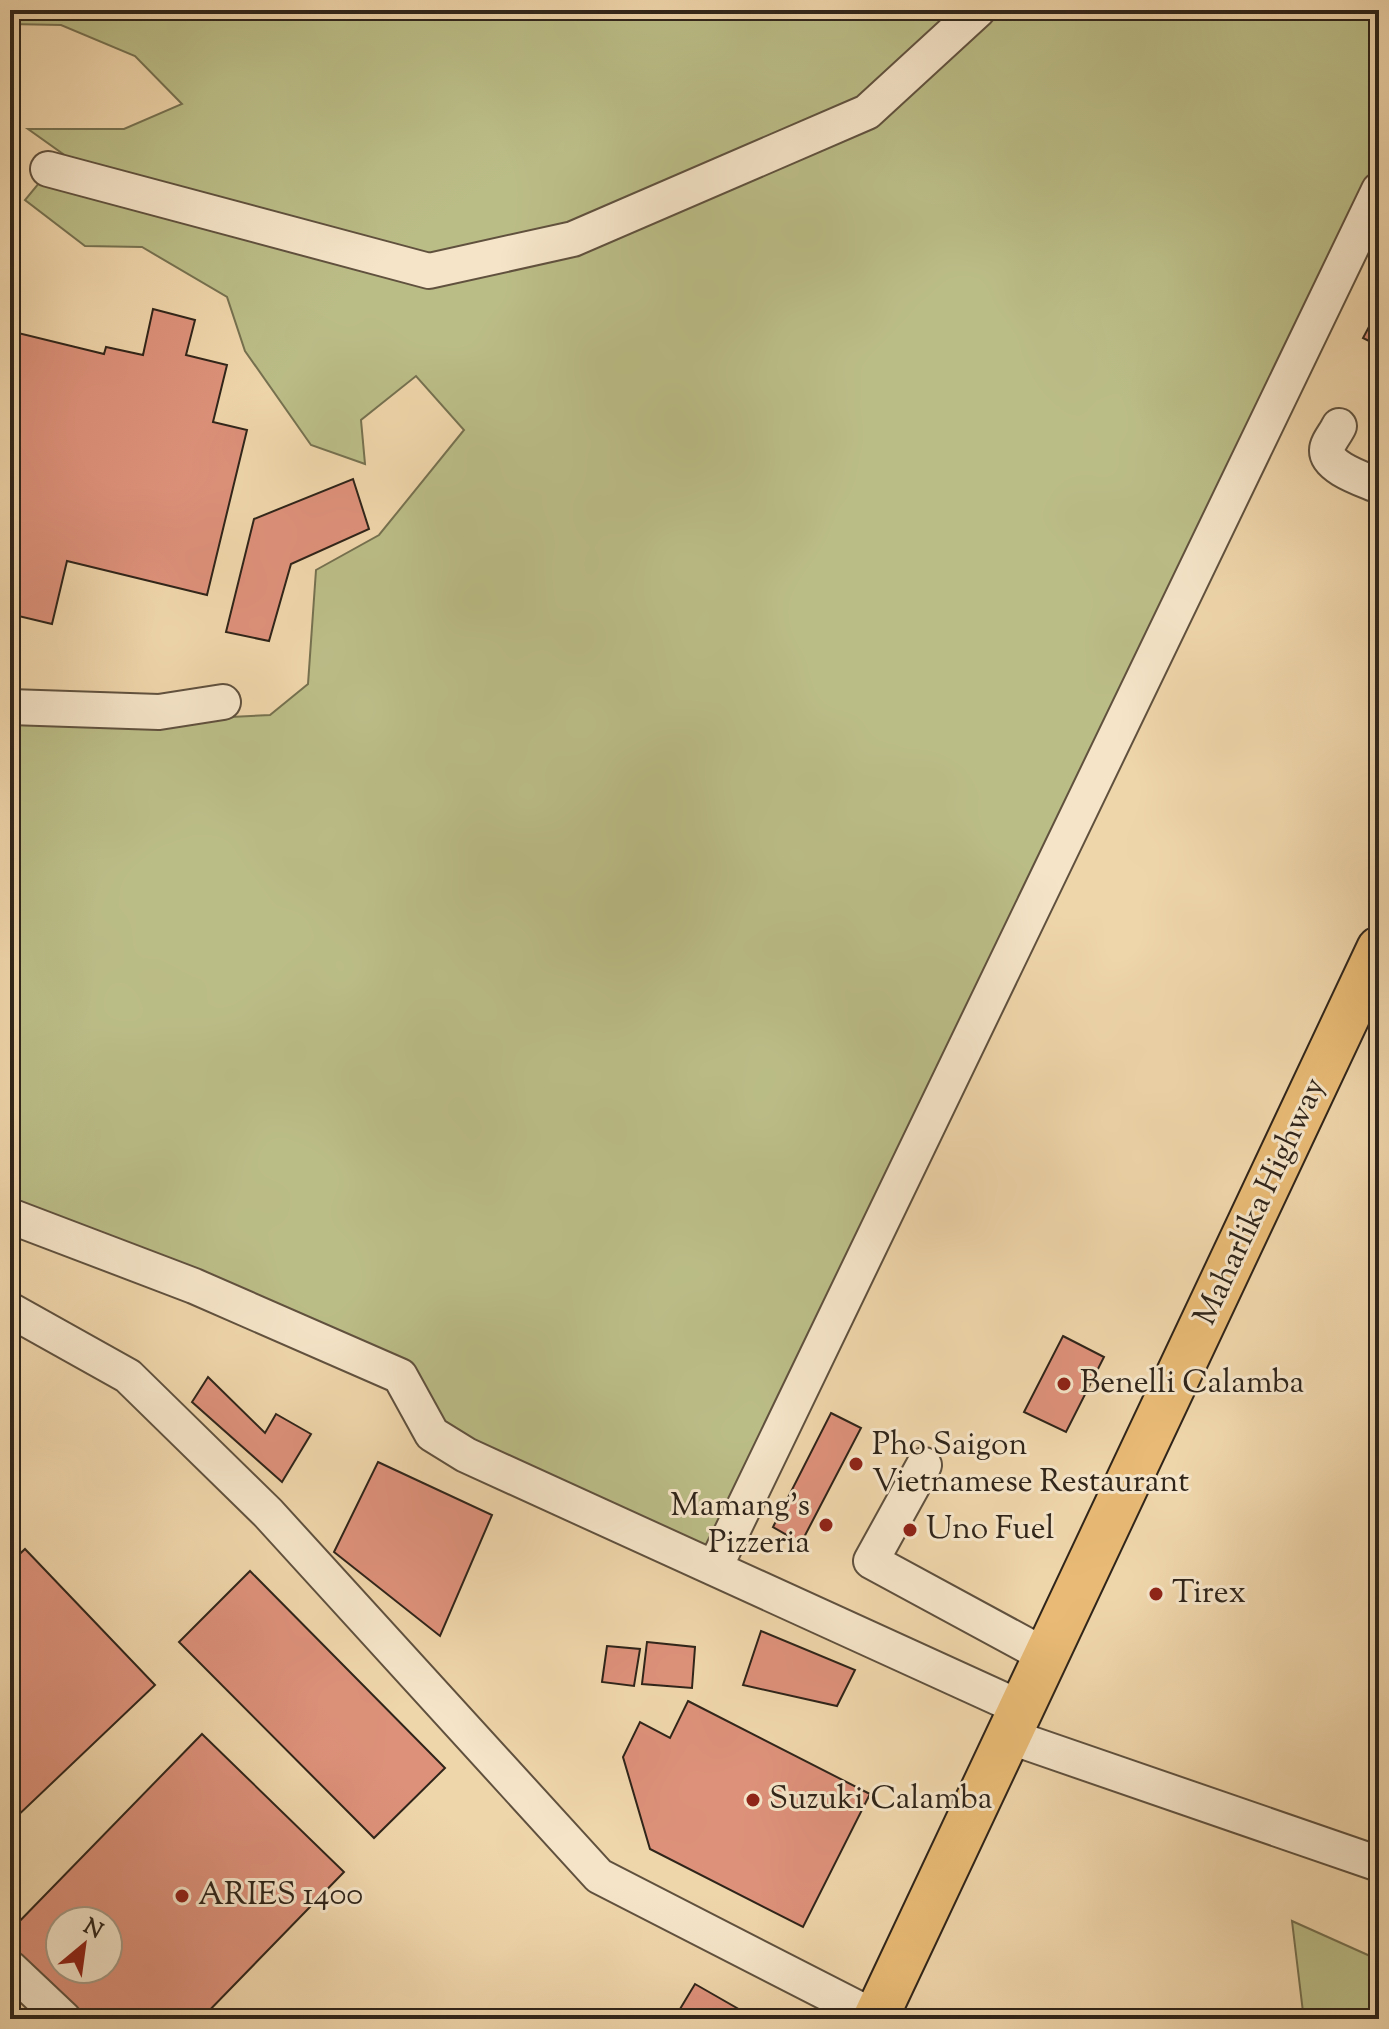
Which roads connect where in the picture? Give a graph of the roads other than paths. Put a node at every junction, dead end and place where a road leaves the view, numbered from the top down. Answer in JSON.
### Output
{"nodes":[{"id":1,"x":978,"y":10,"type":"edge"},
{"id":2,"x":48,"y":169,"type":"dead end"},
{"id":3,"x":1379,"y":190,"type":"edge"},
{"id":4,"x":1339,"y":426,"type":"dead end"},
{"id":5,"x":1379,"y":486,"type":"edge"},
{"id":6,"x":223,"y":702,"type":"dead end"},
{"id":7,"x":10,"y":707,"type":"edge"},
{"id":8,"x":1379,"y":949,"type":"edge"},
{"id":9,"x":10,"y":1216,"type":"edge"},
{"id":10,"x":10,"y":1310,"type":"edge"},
{"id":11,"x":924,"y":1465,"type":"dead end"},
{"id":12,"x":715,"y":1567,"type":"junction"},
{"id":13,"x":1048,"y":1657,"type":"junction"},
{"id":14,"x":1016,"y":1722,"type":"junction"},
{"id":15,"x":1379,"y":1864,"type":"edge"},
{"id":16,"x":10,"y":1968,"type":"edge"},
{"id":17,"x":64,"y":2019,"type":"edge"},
{"id":18,"x":876,"y":2019,"type":"edge"}],
"edges":[{"from":1,"to":2,"type":"street"},
{"from":3,"to":12,"type":"street"},
{"from":4,"to":5,"type":"street"},
{"from":6,"to":7,"type":"street"},
{"from":8,"to":13,"type":"highway","name":"Maharlika Highway"},
{"from":9,"to":12,"type":"street"},
{"from":10,"to":18,"type":"street"},
{"from":11,"to":13,"type":"street"},
{"from":12,"to":14,"type":"street"},
{"from":13,"to":14,"type":"highway","name":"Maharlika Highway"},
{"from":14,"to":15,"type":"street"},
{"from":14,"to":18,"type":"highway","name":"Maharlika Highway"},
{"from":16,"to":17,"type":"street"}]}
